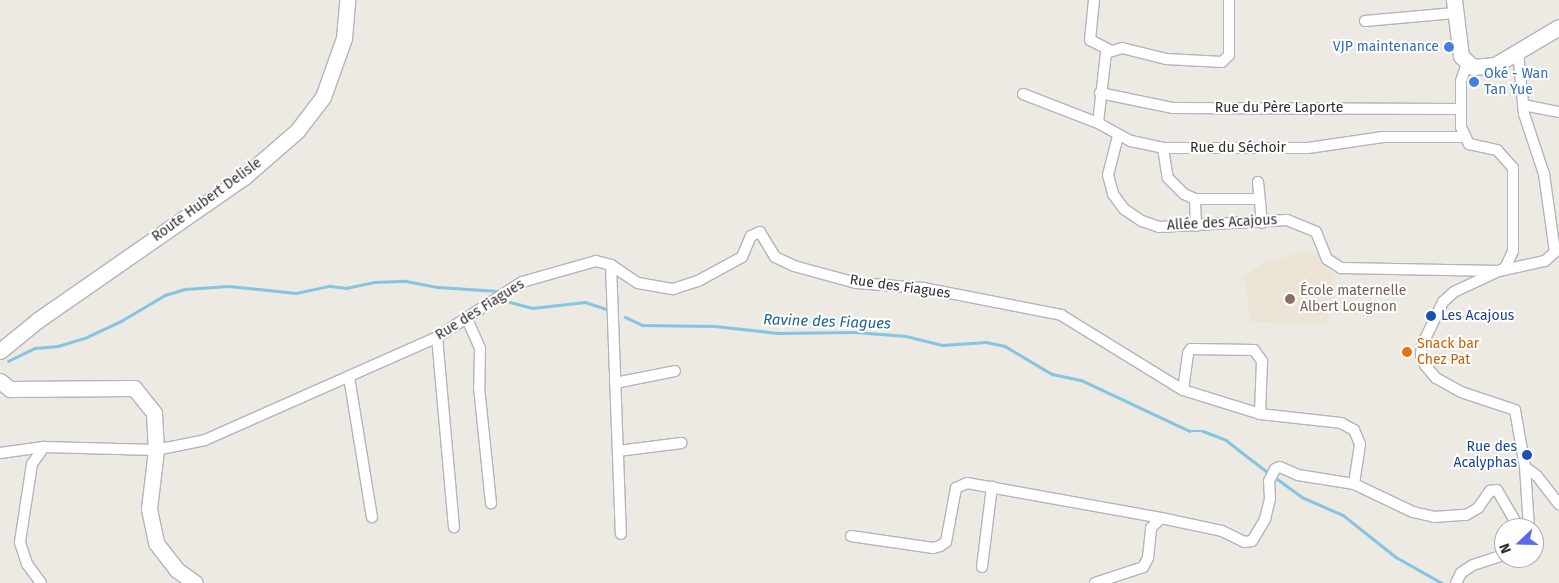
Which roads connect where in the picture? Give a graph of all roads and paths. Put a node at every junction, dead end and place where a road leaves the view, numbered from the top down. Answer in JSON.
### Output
{"nodes":[{"id":1,"x":347,"y":0,"type":"edge"},
{"id":2,"x":1094,"y":0,"type":"edge"},
{"id":3,"x":1229,"y":0,"type":"edge"},
{"id":4,"x":1454,"y":7,"type":"edge"},
{"id":5,"x":1364,"y":21,"type":"dead end"},
{"id":6,"x":1559,"y":27,"type":"edge"},
{"id":7,"x":1110,"y":50,"type":"junction"},
{"id":8,"x":1518,"y":52,"type":"junction"},
{"id":9,"x":1467,"y":63,"type":"junction"},
{"id":10,"x":1100,"y":93,"type":"junction"},
{"id":11,"x":1023,"y":94,"type":"dead end"},
{"id":12,"x":1523,"y":105,"type":"junction"},
{"id":13,"x":1461,"y":109,"type":"junction"},
{"id":14,"x":1559,"y":112,"type":"edge"},
{"id":15,"x":1098,"y":123,"type":"junction"},
{"id":16,"x":1118,"y":136,"type":"junction"},
{"id":17,"x":1463,"y":136,"type":"junction"},
{"id":18,"x":1163,"y":148,"type":"junction"},
{"id":19,"x":1258,"y":182,"type":"dead end"},
{"id":20,"x":1195,"y":199,"type":"junction"},
{"id":21,"x":1259,"y":199,"type":"junction"},
{"id":22,"x":1262,"y":223,"type":"junction"},
{"id":23,"x":1196,"y":226,"type":"junction"},
{"id":24,"x":611,"y":266,"type":"junction"},
{"id":25,"x":1499,"y":271,"type":"junction"},
{"id":26,"x":468,"y":319,"type":"junction"},
{"id":27,"x":437,"y":337,"type":"junction"},
{"id":28,"x":0,"y":351,"type":"edge"},
{"id":29,"x":675,"y":371,"type":"dead end"},
{"id":30,"x":349,"y":377,"type":"junction"},
{"id":31,"x":0,"y":381,"type":"edge"},
{"id":32,"x":615,"y":383,"type":"junction"},
{"id":33,"x":1183,"y":390,"type":"junction"},
{"id":34,"x":1260,"y":414,"type":"junction"},
{"id":35,"x":681,"y":443,"type":"dead end"},
{"id":36,"x":44,"y":447,"type":"junction"},
{"id":37,"x":156,"y":450,"type":"junction"},
{"id":38,"x":618,"y":451,"type":"junction"},
{"id":39,"x":0,"y":453,"type":"edge"},
{"id":40,"x":1525,"y":467,"type":"junction"},
{"id":41,"x":1354,"y":484,"type":"junction"},
{"id":42,"x":992,"y":487,"type":"junction"},
{"id":43,"x":491,"y":503,"type":"dead end"},
{"id":44,"x":1559,"y":504,"type":"edge"},
{"id":45,"x":372,"y":517,"type":"dead end"},
{"id":46,"x":1161,"y":518,"type":"junction"},
{"id":47,"x":1513,"y":518,"type":"edge"},
{"id":48,"x":1528,"y":518,"type":"edge"},
{"id":49,"x":454,"y":527,"type":"dead end"},
{"id":50,"x":621,"y":534,"type":"dead end"},
{"id":51,"x":851,"y":536,"type":"dead end"},
{"id":52,"x":1494,"y":558,"type":"edge"},
{"id":53,"x":982,"y":567,"type":"dead end"},
{"id":54,"x":41,"y":583,"type":"edge"},
{"id":55,"x":196,"y":583,"type":"edge"},
{"id":56,"x":1096,"y":583,"type":"edge"},
{"id":57,"x":1456,"y":583,"type":"edge"}],
"edges":[{"from":1,"to":28,"type":"main road","name":"Route Hubert Delisle"},
{"from":2,"to":7,"type":"street"},
{"from":3,"to":7,"type":"street"},
{"from":4,"to":5,"type":"street"},
{"from":4,"to":9,"type":"main road"},
{"from":6,"to":8,"type":"main road"},
{"from":7,"to":10,"type":"street"},
{"from":8,"to":9,"type":"main road"},
{"from":8,"to":12,"type":"street"},
{"from":9,"to":13,"type":"street"},
{"from":10,"to":13,"type":"street","name":"Rue du Père Laporte"},
{"from":10,"to":15,"type":"street"},
{"from":11,"to":15,"type":"street","name":"Rue du Séchoir"},
{"from":12,"to":14,"type":"street"},
{"from":12,"to":25,"type":"street"},
{"from":13,"to":17,"type":"street"},
{"from":15,"to":16,"type":"street","name":"Rue du Séchoir"},
{"from":16,"to":18,"type":"street","name":"Rue du Séchoir"},
{"from":16,"to":23,"type":"street","name":"Allée des Acajous"},
{"from":17,"to":18,"type":"street","name":"Rue du Séchoir"},
{"from":17,"to":25,"type":"street"},
{"from":18,"to":20,"type":"street"},
{"from":19,"to":21,"type":"street"},
{"from":20,"to":21,"type":"street"},
{"from":20,"to":23,"type":"street"},
{"from":21,"to":22,"type":"street"},
{"from":22,"to":23,"type":"street","name":"Allée des Acajous"},
{"from":22,"to":25,"type":"street","name":"Allée des Acajous"},
{"from":24,"to":26,"type":"street","name":"Rue des Fiagues"},
{"from":24,"to":32,"type":"street"},
{"from":24,"to":33,"type":"street","name":"Rue des Fiagues"},
{"from":25,"to":40,"type":"street"},
{"from":26,"to":27,"type":"street","name":"Rue des Fiagues"},
{"from":26,"to":43,"type":"street"},
{"from":27,"to":30,"type":"street","name":"Rue des Fiagues"},
{"from":27,"to":49,"type":"street"},
{"from":29,"to":32,"type":"street"},
{"from":30,"to":37,"type":"street","name":"Rue des Fiagues"},
{"from":30,"to":45,"type":"street"},
{"from":31,"to":37,"type":"main road"},
{"from":32,"to":38,"type":"street"},
{"from":33,"to":34,"type":"street","name":"Rue des Fiagues"},
{"from":33,"to":34,"type":"street"},
{"from":34,"to":41,"type":"street","name":"Rue des Fiagues"},
{"from":35,"to":38,"type":"street"},
{"from":36,"to":37,"type":"street","name":"Rue des Fiagues"},
{"from":36,"to":39,"type":"street","name":"Rue des Fiagues"},
{"from":36,"to":54,"type":"street"},
{"from":37,"to":55,"type":"main road"},
{"from":38,"to":50,"type":"street"},
{"from":40,"to":44,"type":"street"},
{"from":40,"to":48,"type":"street"},
{"from":41,"to":46,"type":"street"},
{"from":41,"to":47,"type":"street"},
{"from":42,"to":46,"type":"street"},
{"from":42,"to":51,"type":"street"},
{"from":42,"to":53,"type":"street"},
{"from":46,"to":56,"type":"street"},
{"from":52,"to":57,"type":"street"}]}
